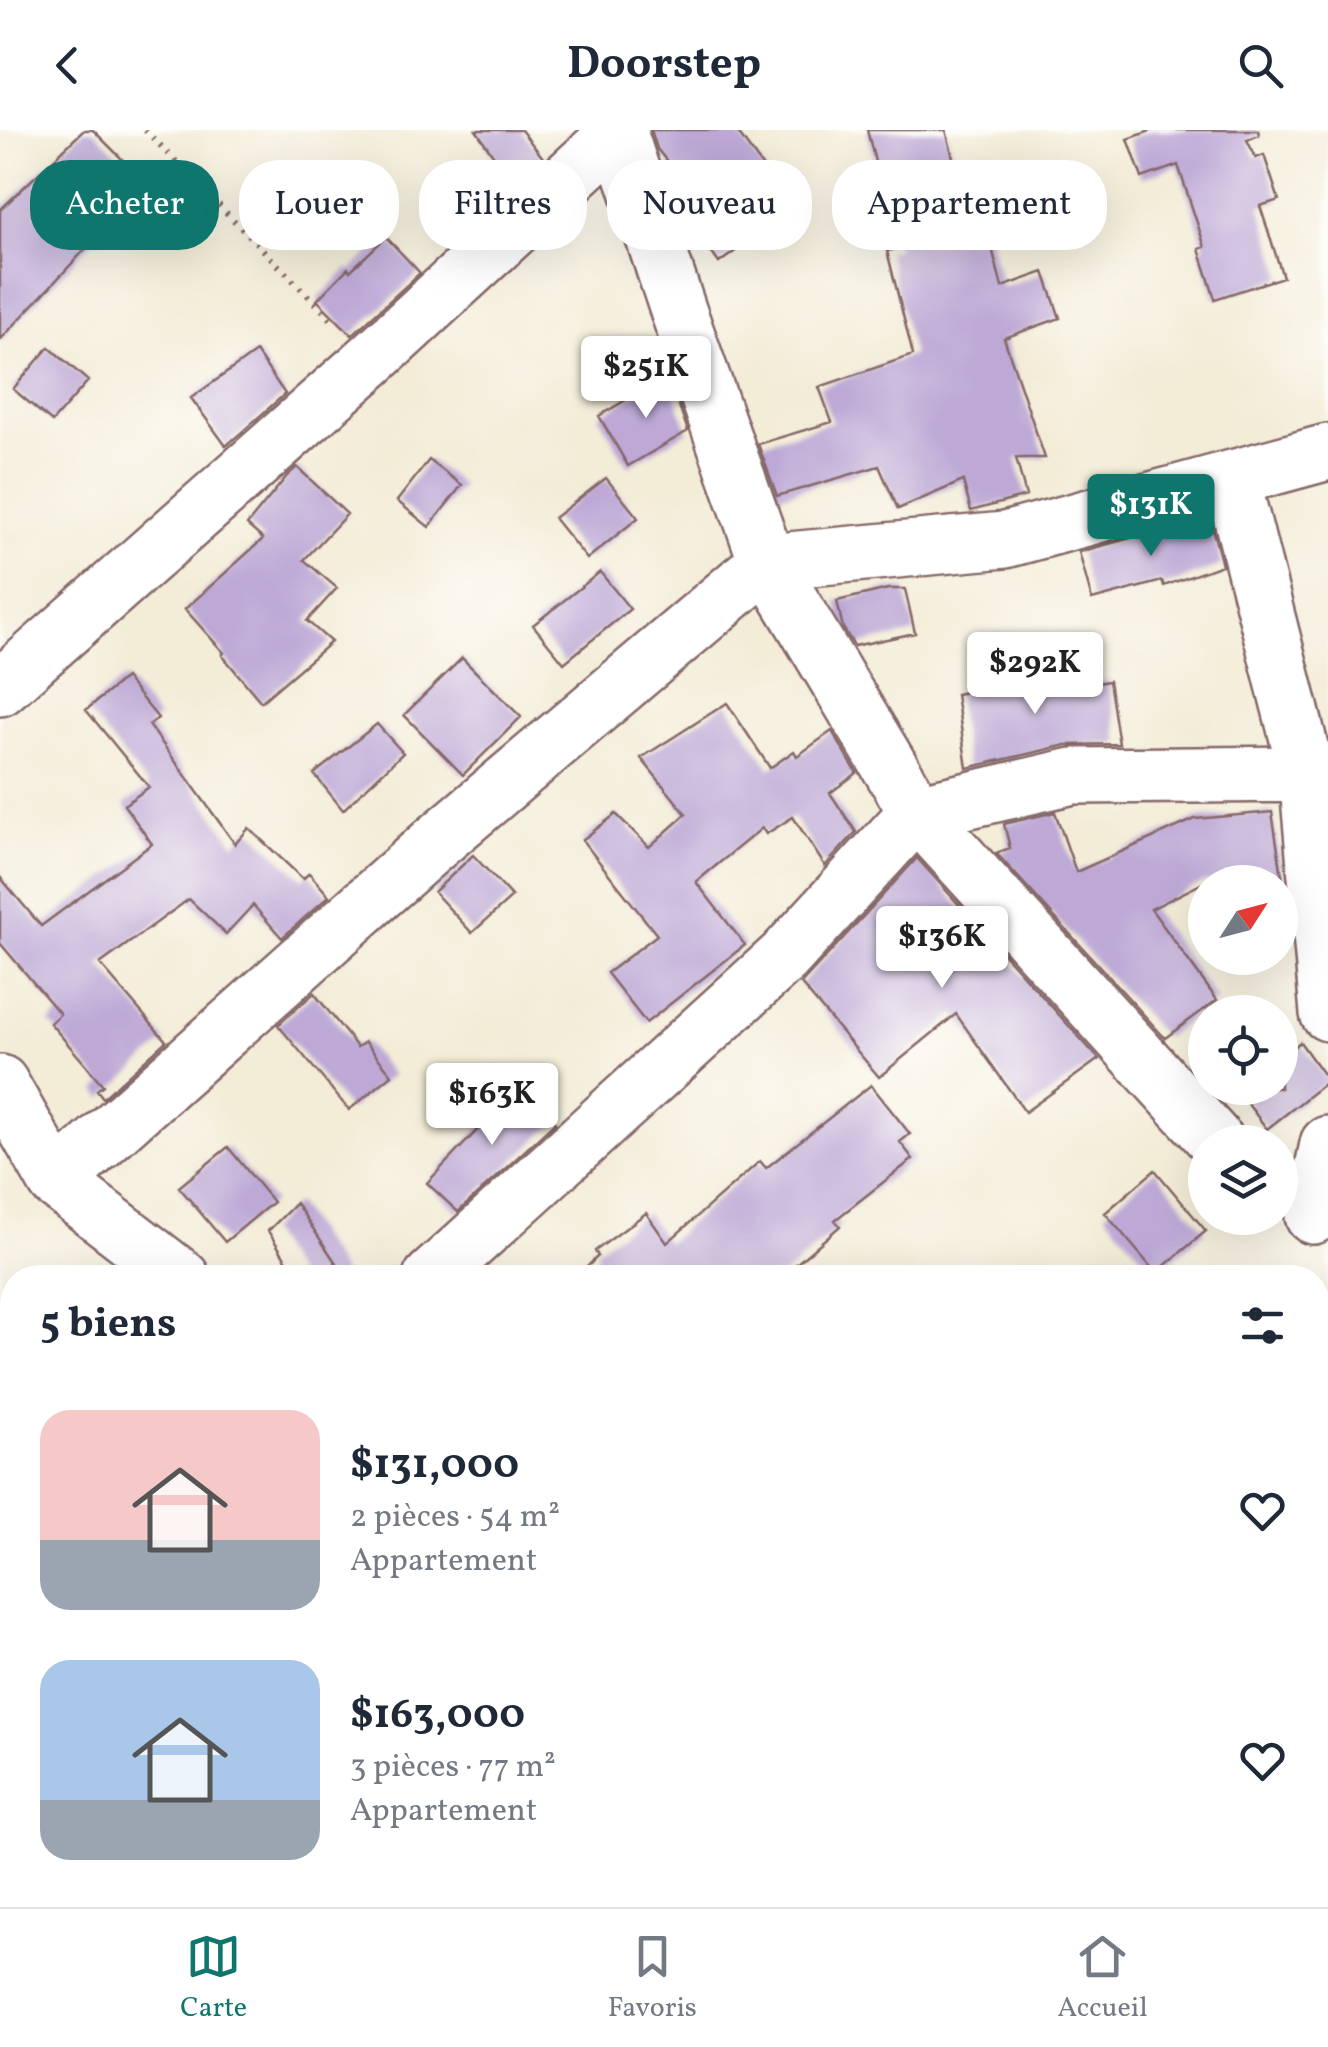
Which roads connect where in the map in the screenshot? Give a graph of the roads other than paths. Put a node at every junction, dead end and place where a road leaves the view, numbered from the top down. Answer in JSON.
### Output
{"nodes":[{"id":1,"x":619,"y":131,"type":"edge"},
{"id":2,"x":1328,"y":452,"type":"edge"},
{"id":3,"x":1232,"y":480,"type":"junction"},
{"id":4,"x":767,"y":562,"type":"junction"},
{"id":5,"x":0,"y":688,"type":"edge"},
{"id":6,"x":1317,"y":772,"type":"edge"},
{"id":7,"x":916,"y":812,"type":"junction"},
{"id":8,"x":1328,"y":1013,"type":"edge"},
{"id":9,"x":0,"y":1083,"type":"edge"},
{"id":10,"x":1201,"y":1125,"type":"edge"},
{"id":11,"x":1328,"y":1144,"type":"edge"},
{"id":12,"x":56,"y":1181,"type":"junction"},
{"id":13,"x":1307,"y":1211,"type":"edge"},
{"id":14,"x":165,"y":1265,"type":"edge"},
{"id":15,"x":444,"y":1265,"type":"edge"}],
"edges":[{"from":1,"to":4,"type":"street"},
{"from":1,"to":5,"type":"street"},
{"from":2,"to":3,"type":"street"},
{"from":3,"to":4,"type":"street"},
{"from":3,"to":6,"type":"street"},
{"from":4,"to":7,"type":"street"},
{"from":4,"to":12,"type":"street"},
{"from":6,"to":7,"type":"street"},
{"from":6,"to":8,"type":"street"},
{"from":7,"to":10,"type":"street"},
{"from":7,"to":15,"type":"street"},
{"from":9,"to":12,"type":"street"},
{"from":11,"to":13,"type":"street"},
{"from":12,"to":14,"type":"street"}]}
